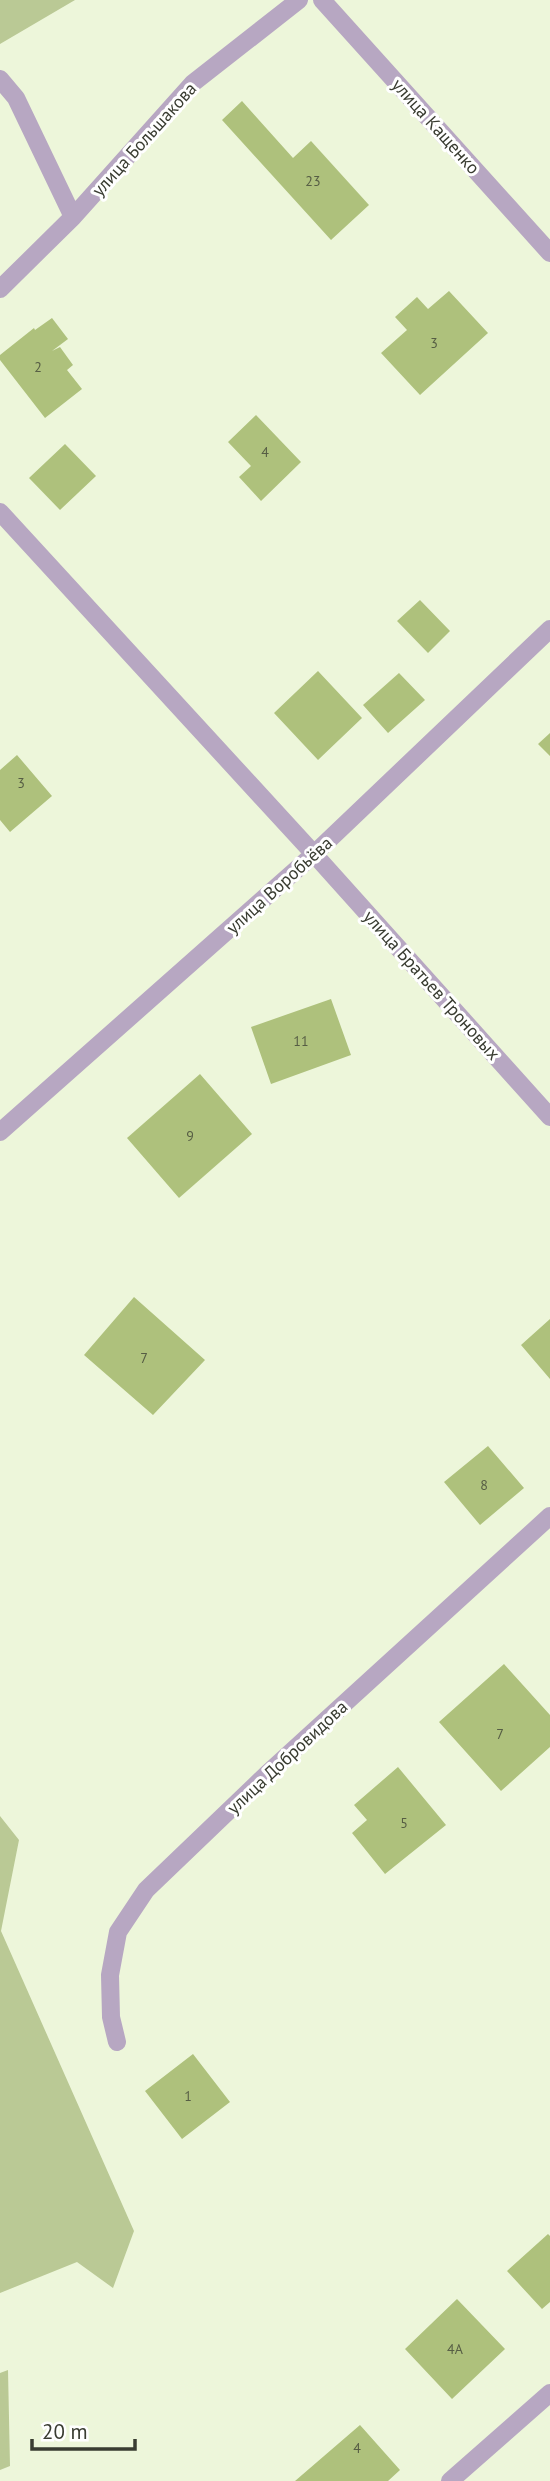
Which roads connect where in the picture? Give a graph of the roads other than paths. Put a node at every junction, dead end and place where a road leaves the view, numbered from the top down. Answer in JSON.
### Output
{"nodes":[{"id":1,"x":299,"y":0,"type":"edge"},
{"id":2,"x":322,"y":0,"type":"edge"},
{"id":3,"x":0,"y":79,"type":"edge"},
{"id":4,"x":73,"y":217,"type":"junction"},
{"id":5,"x":550,"y":253,"type":"edge"},
{"id":6,"x":0,"y":289,"type":"edge"},
{"id":7,"x":0,"y":512,"type":"edge"},
{"id":8,"x":550,"y":629,"type":"edge"},
{"id":9,"x":314,"y":854,"type":"junction"},
{"id":10,"x":550,"y":1117,"type":"edge"},
{"id":11,"x":0,"y":1132,"type":"edge"},
{"id":12,"x":550,"y":1516,"type":"edge"},
{"id":13,"x":117,"y":2042,"type":"dead end"},
{"id":14,"x":550,"y":2393,"type":"edge"},
{"id":15,"x":450,"y":2481,"type":"edge"}],
"edges":[{"from":1,"to":4,"type":"street","name":"улица Большакова"},
{"from":2,"to":5,"type":"street","name":"улица Кащенко"},
{"from":3,"to":4,"type":"street"},
{"from":4,"to":6,"type":"street","name":"улица Большакова"},
{"from":7,"to":9,"type":"street","name":"улица Братьев Троновых"},
{"from":8,"to":9,"type":"street","name":"улица Воробьёва"},
{"from":9,"to":10,"type":"street","name":"улица Братьев Троновых"},
{"from":9,"to":11,"type":"street","name":"улица Воробьёва"},
{"from":12,"to":13,"type":"street","name":"улица Добровидова"},
{"from":14,"to":15,"type":"street"}]}
